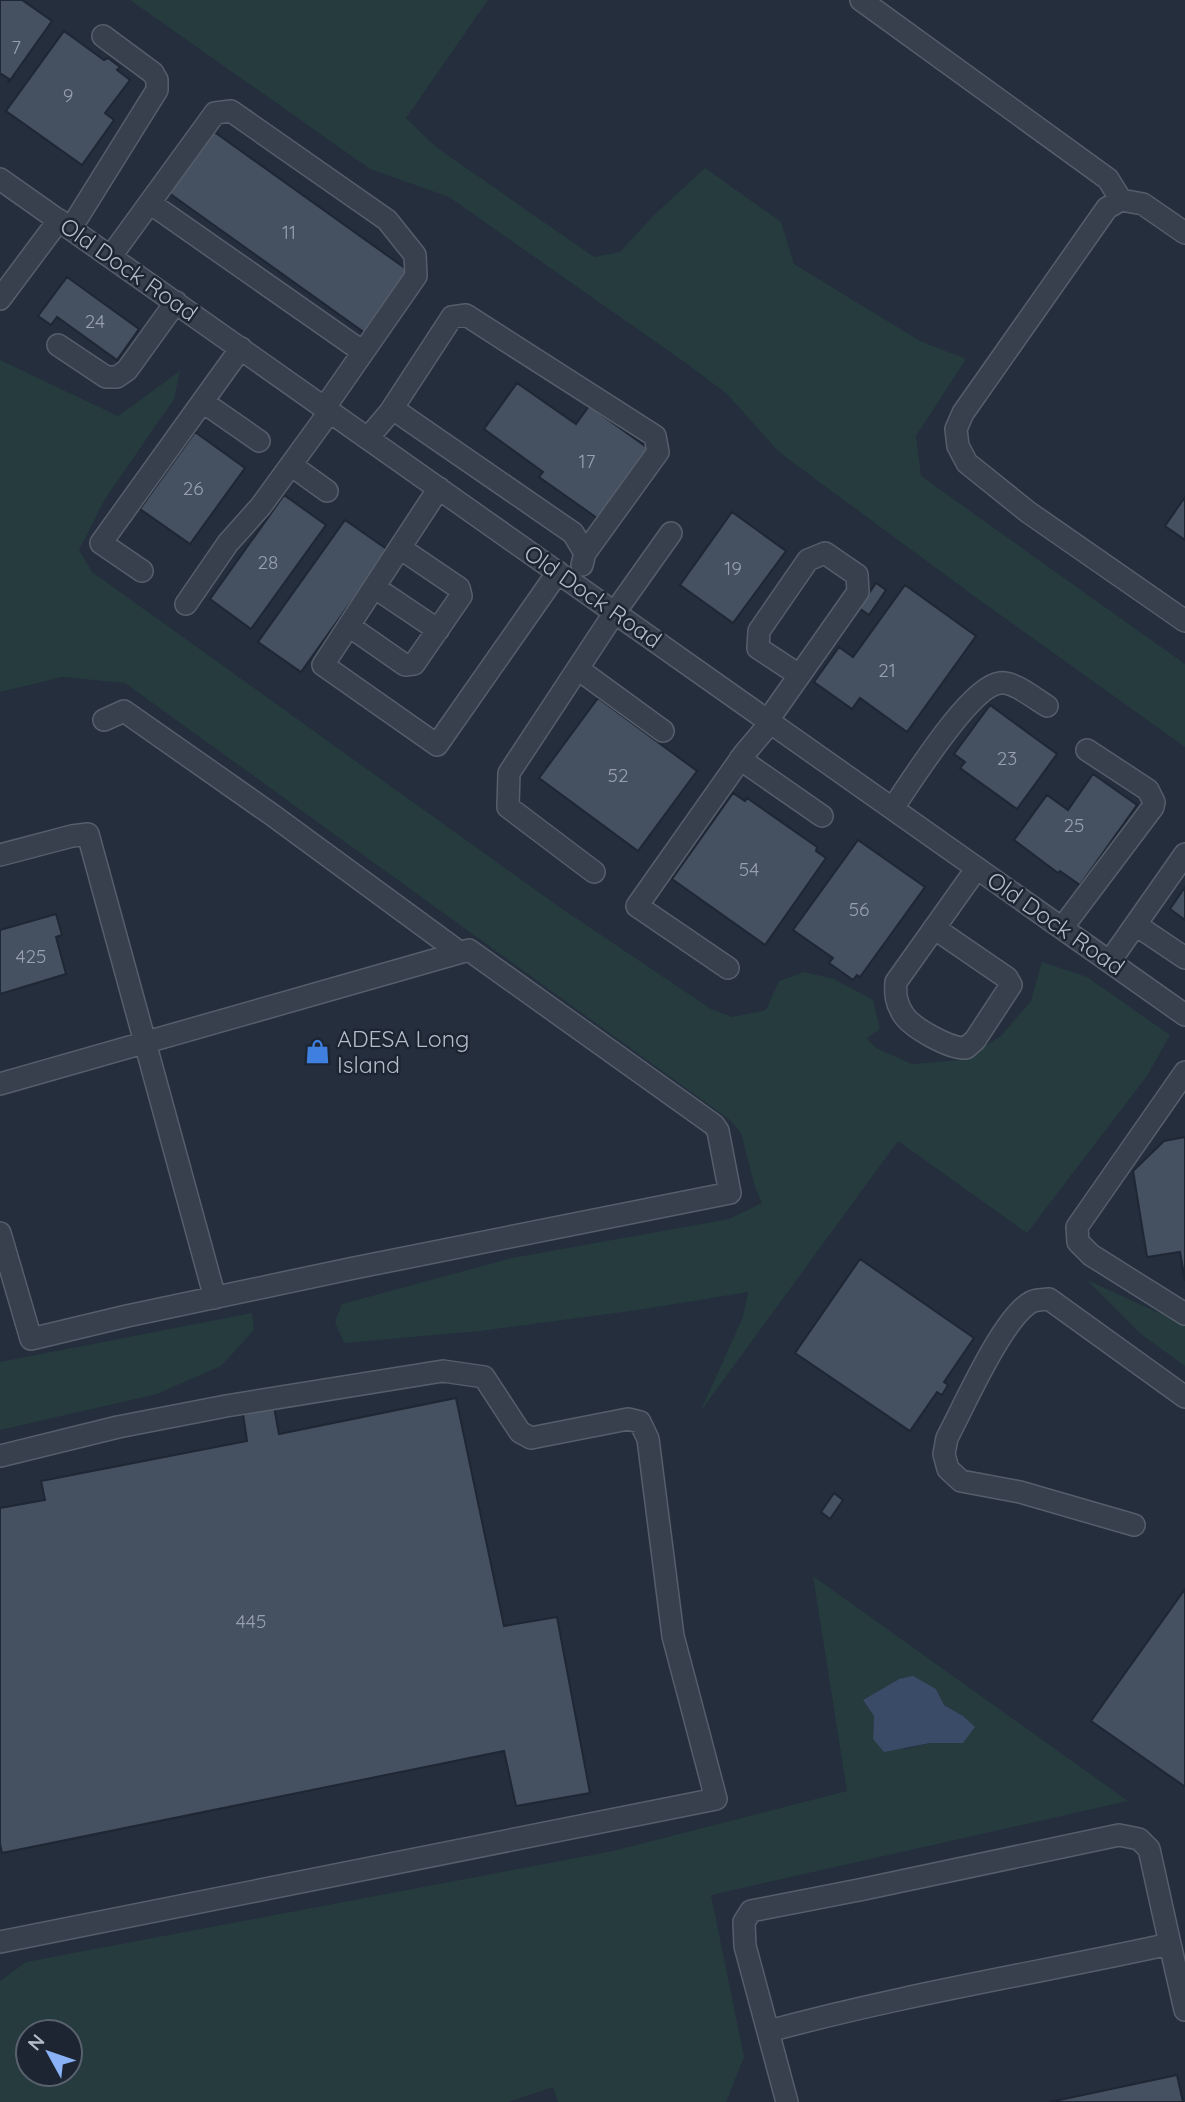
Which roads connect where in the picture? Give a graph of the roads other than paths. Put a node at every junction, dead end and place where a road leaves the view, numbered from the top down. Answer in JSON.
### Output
{"nodes":[{"id":1,"x":860,"y":0,"type":"edge"},
{"id":2,"x":103,"y":36,"type":"dead end"},
{"id":3,"x":0,"y":179,"type":"edge"},
{"id":4,"x":1121,"y":201,"type":"junction"},
{"id":5,"x":150,"y":203,"type":"junction"},
{"id":6,"x":65,"y":224,"type":"junction"},
{"id":7,"x":1185,"y":233,"type":"edge"},
{"id":8,"x":111,"y":256,"type":"junction"},
{"id":9,"x":0,"y":299,"type":"edge"},
{"id":10,"x":176,"y":302,"type":"junction"},
{"id":11,"x":58,"y":345,"type":"dead end"},
{"id":12,"x":241,"y":348,"type":"junction"},
{"id":13,"x":363,"y":352,"type":"junction"},
{"id":14,"x":203,"y":402,"type":"junction"},
{"id":15,"x":328,"y":410,"type":"junction"},
{"id":16,"x":390,"y":412,"type":"junction"},
{"id":17,"x":368,"y":438,"type":"junction"},
{"id":18,"x":259,"y":441,"type":"dead end"},
{"id":19,"x":291,"y":465,"type":"junction"},
{"id":20,"x":439,"y":488,"type":"junction"},
{"id":21,"x":327,"y":491,"type":"dead end"},
{"id":22,"x":671,"y":533,"type":"dead end"},
{"id":23,"x":400,"y":548,"type":"junction"},
{"id":24,"x":584,"y":553,"type":"junction"},
{"id":25,"x":142,"y":571,"type":"dead end"},
{"id":26,"x":564,"y":576,"type":"junction"},
{"id":27,"x":374,"y":587,"type":"junction"},
{"id":28,"x":186,"y":604,"type":"dead end"},
{"id":29,"x":615,"y":612,"type":"junction"},
{"id":30,"x":1185,"y":621,"type":"edge"},
{"id":31,"x":349,"y":626,"type":"junction"},
{"id":32,"x":438,"y":630,"type":"junction"},
{"id":33,"x":578,"y":669,"type":"junction"},
{"id":34,"x":799,"y":675,"type":"junction"},
{"id":35,"x":1048,"y":706,"type":"dead end"},
{"id":36,"x":104,"y":720,"type":"dead end"},
{"id":37,"x":769,"y":721,"type":"junction"},
{"id":38,"x":663,"y":731,"type":"dead end"},
{"id":39,"x":1087,"y":750,"type":"dead end"},
{"id":40,"x":740,"y":760,"type":"junction"},
{"id":41,"x":892,"y":808,"type":"junction"},
{"id":42,"x":822,"y":816,"type":"dead end"},
{"id":43,"x":1185,"y":854,"type":"edge"},
{"id":44,"x":0,"y":855,"type":"edge"},
{"id":45,"x":977,"y":867,"type":"junction"},
{"id":46,"x":594,"y":872,"type":"dead end"},
{"id":47,"x":1136,"y":925,"type":"junction"},
{"id":48,"x":934,"y":928,"type":"junction"},
{"id":49,"x":1062,"y":928,"type":"junction"},
{"id":50,"x":459,"y":952,"type":"junction"},
{"id":51,"x":1185,"y":958,"type":"edge"},
{"id":52,"x":1110,"y":961,"type":"junction"},
{"id":53,"x":728,"y":968,"type":"dead end"},
{"id":54,"x":1185,"y":1015,"type":"edge"},
{"id":55,"x":145,"y":1044,"type":"junction"},
{"id":56,"x":1185,"y":1072,"type":"edge"},
{"id":57,"x":0,"y":1084,"type":"edge"},
{"id":58,"x":0,"y":1233,"type":"edge"},
{"id":59,"x":215,"y":1298,"type":"junction"},
{"id":60,"x":1185,"y":1314,"type":"edge"},
{"id":61,"x":1185,"y":1398,"type":"edge"},
{"id":62,"x":0,"y":1456,"type":"edge"},
{"id":63,"x":1134,"y":1525,"type":"dead end"},
{"id":64,"x":0,"y":1942,"type":"edge"},
{"id":65,"x":1170,"y":1944,"type":"junction"},
{"id":66,"x":1185,"y":2010,"type":"edge"},
{"id":67,"x":769,"y":2031,"type":"junction"},
{"id":68,"x":788,"y":2102,"type":"edge"}],
"edges":[{"from":1,"to":4,"type":"street"},
{"from":2,"to":6,"type":"street"},
{"from":3,"to":6,"type":"street","name":"Old Dock Road"},
{"from":4,"to":7,"type":"street"},
{"from":4,"to":30,"type":"street"},
{"from":5,"to":8,"type":"street"},
{"from":5,"to":13,"type":"street"},
{"from":5,"to":13,"type":"street"},
{"from":6,"to":8,"type":"street","name":"Old Dock Road"},
{"from":6,"to":9,"type":"street"},
{"from":8,"to":10,"type":"street","name":"Old Dock Road"},
{"from":10,"to":11,"type":"street"},
{"from":10,"to":12,"type":"street","name":"Old Dock Road"},
{"from":12,"to":14,"type":"street"},
{"from":12,"to":15,"type":"street","name":"Old Dock Road"},
{"from":13,"to":15,"type":"street"},
{"from":14,"to":18,"type":"street"},
{"from":14,"to":25,"type":"street"},
{"from":15,"to":17,"type":"street","name":"Old Dock Road"},
{"from":15,"to":19,"type":"street"},
{"from":16,"to":17,"type":"street"},
{"from":16,"to":24,"type":"street"},
{"from":16,"to":24,"type":"street"},
{"from":17,"to":20,"type":"street","name":"Old Dock Road"},
{"from":19,"to":21,"type":"street"},
{"from":19,"to":28,"type":"street"},
{"from":20,"to":23,"type":"street"},
{"from":20,"to":26,"type":"street","name":"Old Dock Road"},
{"from":22,"to":29,"type":"street"},
{"from":23,"to":27,"type":"street"},
{"from":23,"to":32,"type":"street"},
{"from":24,"to":26,"type":"street"},
{"from":26,"to":29,"type":"street","name":"Old Dock Road"},
{"from":26,"to":31,"type":"street"},
{"from":27,"to":31,"type":"street"},
{"from":27,"to":32,"type":"street"},
{"from":29,"to":33,"type":"street"},
{"from":29,"to":37,"type":"street","name":"Old Dock Road"},
{"from":31,"to":32,"type":"street"},
{"from":33,"to":38,"type":"street"},
{"from":33,"to":46,"type":"street"},
{"from":34,"to":34,"type":"street"},
{"from":34,"to":37,"type":"street"},
{"from":35,"to":41,"type":"street"},
{"from":36,"to":50,"type":"street"},
{"from":37,"to":40,"type":"street"},
{"from":37,"to":41,"type":"street","name":"Old Dock Road"},
{"from":39,"to":49,"type":"street"},
{"from":40,"to":42,"type":"street"},
{"from":40,"to":53,"type":"street"},
{"from":41,"to":45,"type":"street","name":"Old Dock Road"},
{"from":43,"to":47,"type":"street"},
{"from":44,"to":55,"type":"street"},
{"from":45,"to":48,"type":"street"},
{"from":45,"to":49,"type":"street","name":"Old Dock Road"},
{"from":47,"to":51,"type":"street"},
{"from":47,"to":52,"type":"street"},
{"from":48,"to":48,"type":"street"},
{"from":49,"to":52,"type":"street","name":"Old Dock Road"},
{"from":50,"to":55,"type":"street"},
{"from":50,"to":59,"type":"street"},
{"from":52,"to":54,"type":"street","name":"Old Dock Road"},
{"from":55,"to":57,"type":"street"},
{"from":55,"to":59,"type":"street"},
{"from":56,"to":60,"type":"street"},
{"from":58,"to":59,"type":"street"},
{"from":61,"to":63,"type":"street"},
{"from":62,"to":64,"type":"street"},
{"from":65,"to":66,"type":"street"},
{"from":65,"to":67,"type":"street"},
{"from":65,"to":67,"type":"street"},
{"from":67,"to":68,"type":"street"}]}
